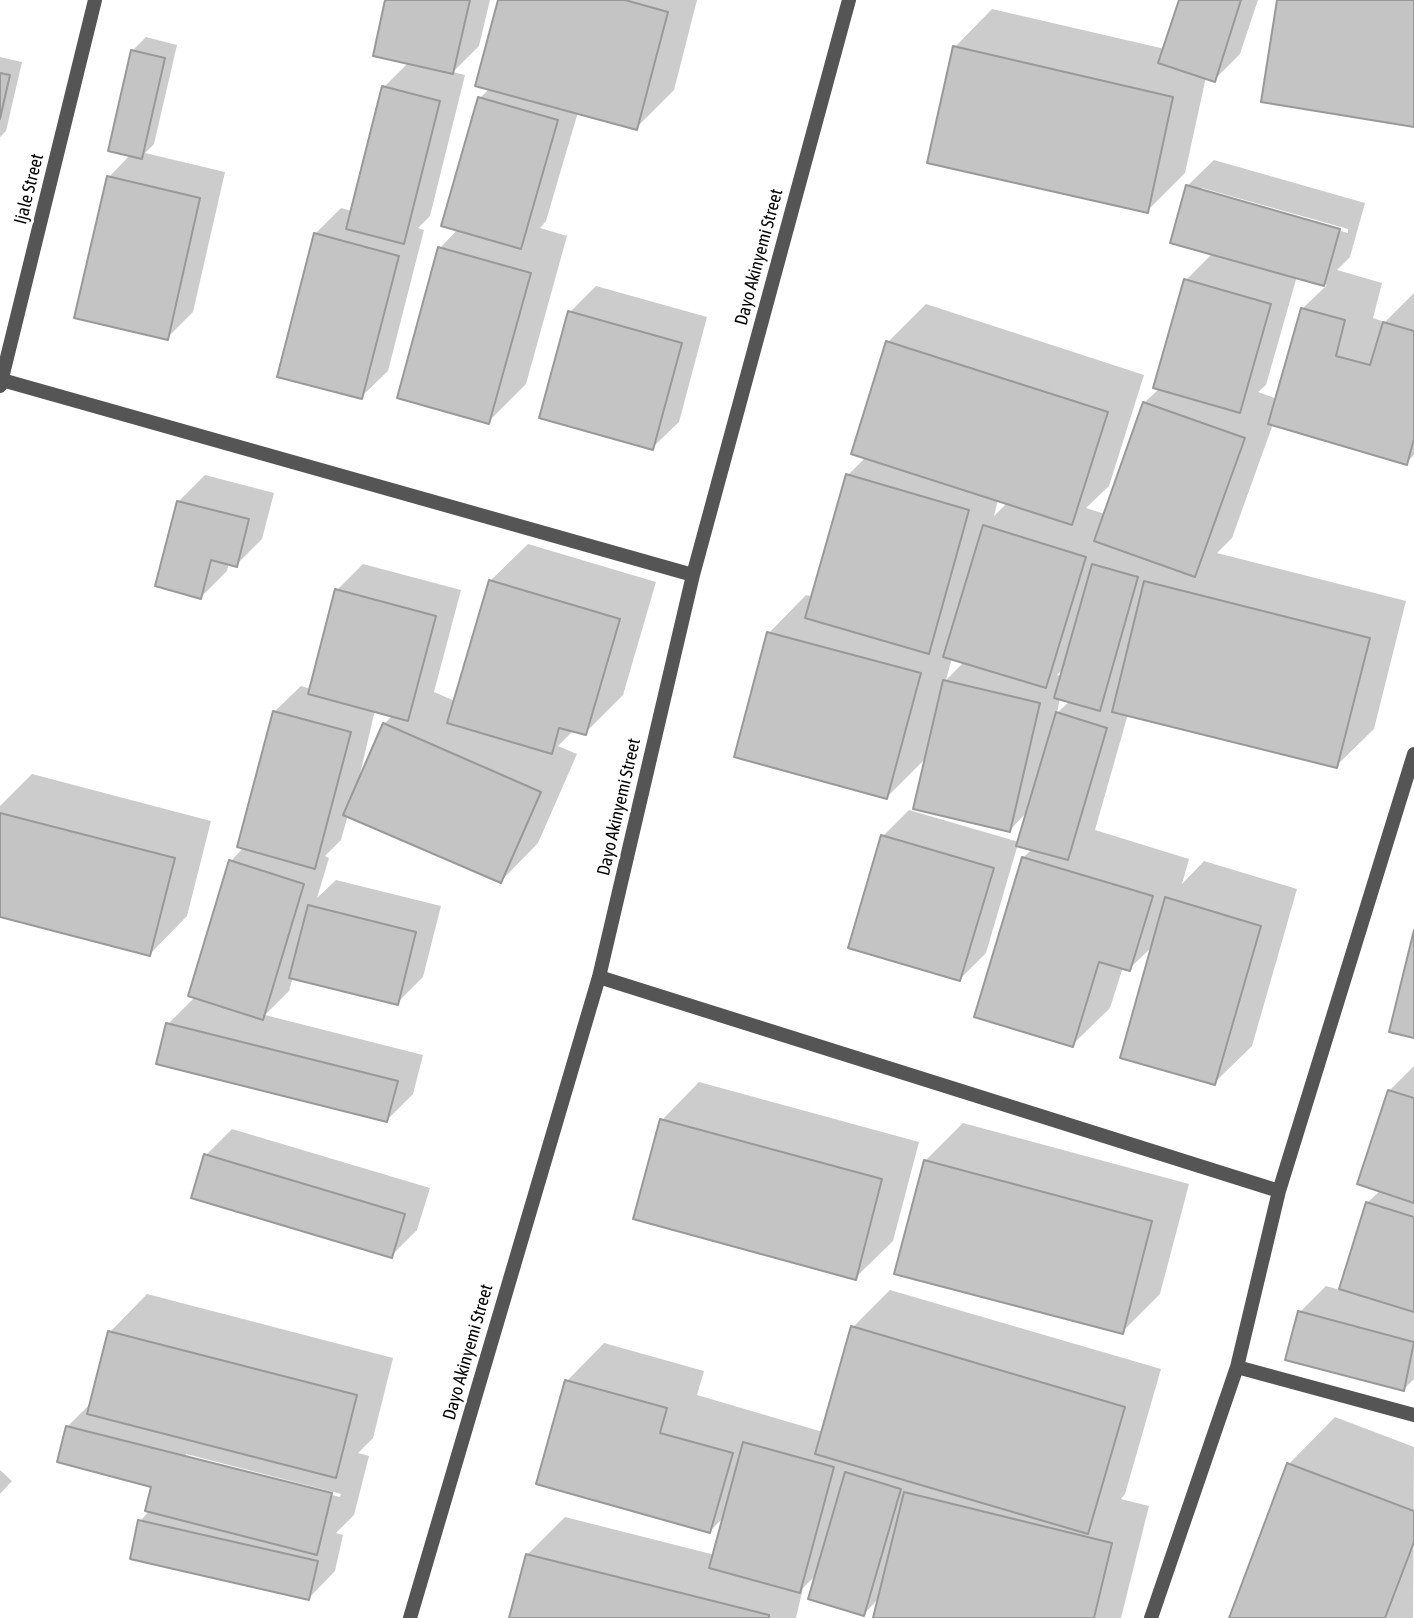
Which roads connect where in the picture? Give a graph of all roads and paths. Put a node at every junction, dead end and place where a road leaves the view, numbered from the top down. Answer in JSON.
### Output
{"nodes":[{"id":1,"x":95,"y":0,"type":"edge"},
{"id":2,"x":849,"y":0,"type":"edge"},
{"id":3,"x":1,"y":384,"type":"edge"},
{"id":4,"x":693,"y":575,"type":"junction"},
{"id":5,"x":1414,"y":754,"type":"edge"},
{"id":6,"x":599,"y":977,"type":"junction"},
{"id":7,"x":1279,"y":1191,"type":"junction"},
{"id":8,"x":1237,"y":1367,"type":"junction"},
{"id":9,"x":1414,"y":1415,"type":"edge"},
{"id":10,"x":410,"y":1618,"type":"edge"},
{"id":11,"x":1151,"y":1618,"type":"edge"}],
"edges":[{"from":1,"to":3,"type":"street","name":"Ijale Street"},
{"from":2,"to":4,"type":"street","name":"Dayo Akinyemi Street"},
{"from":3,"to":4,"type":"street"},
{"from":4,"to":6,"type":"street","name":"Dayo Akinyemi Street"},
{"from":5,"to":7,"type":"street"},
{"from":6,"to":7,"type":"street"},
{"from":6,"to":10,"type":"street","name":"Dayo Akinyemi Street"},
{"from":7,"to":8,"type":"street"},
{"from":8,"to":9,"type":"street"},
{"from":8,"to":11,"type":"street"}]}
